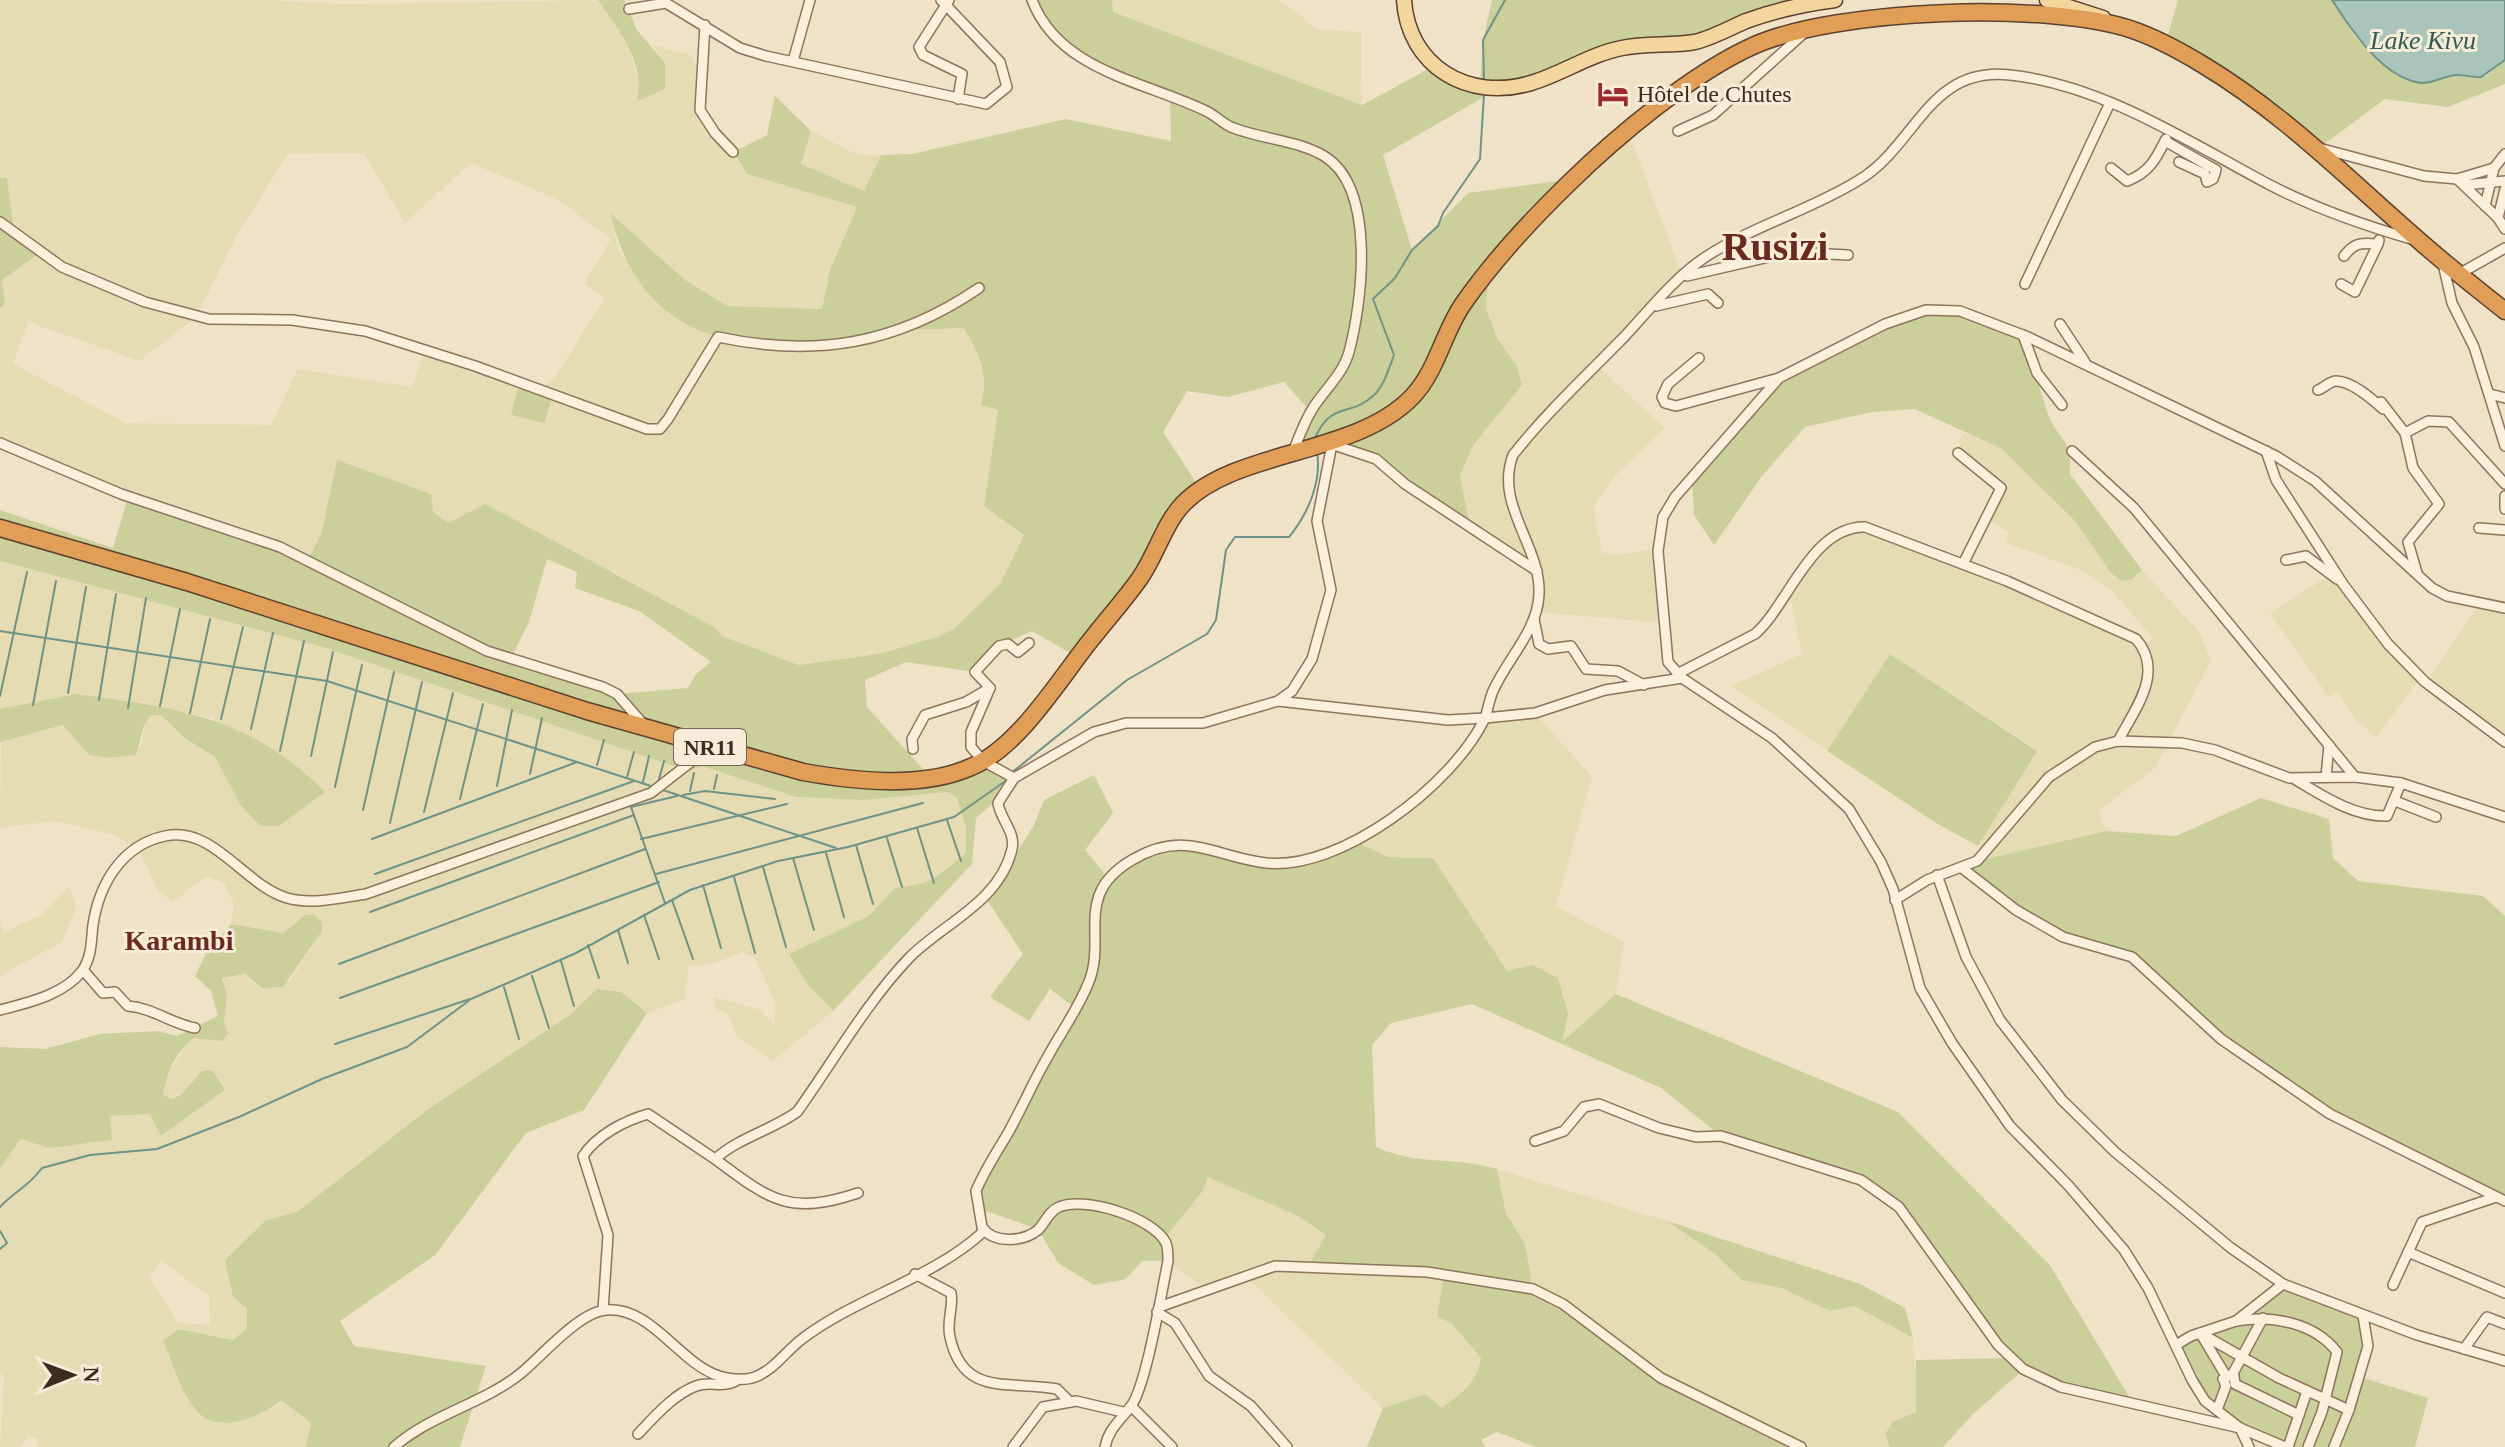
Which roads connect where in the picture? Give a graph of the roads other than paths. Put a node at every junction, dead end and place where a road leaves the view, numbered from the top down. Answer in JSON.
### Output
{"nodes":[{"id":1,"x":810,"y":0,"type":"edge"},
{"id":2,"x":1032,"y":0,"type":"edge"},
{"id":3,"x":1404,"y":0,"type":"edge"},
{"id":4,"x":1835,"y":0,"type":"edge"},
{"id":5,"x":2047,"y":0,"type":"edge"},
{"id":6,"x":945,"y":2,"type":"edge"},
{"id":7,"x":1981,"y":7,"type":"edge"},
{"id":8,"x":629,"y":9,"type":"dead end"},
{"id":9,"x":705,"y":25,"type":"junction"},
{"id":10,"x":1806,"y":30,"type":"junction"},
{"id":11,"x":2133,"y":30,"type":"junction"},
{"id":12,"x":793,"y":61,"type":"junction"},
{"id":13,"x":958,"y":99,"type":"junction"},
{"id":14,"x":2109,"y":105,"type":"junction"},
{"id":15,"x":2171,"y":128,"type":"junction"},
{"id":16,"x":1678,"y":131,"type":"dead end"},
{"id":17,"x":2165,"y":141,"type":"junction"},
{"id":18,"x":2319,"y":148,"type":"junction"},
{"id":19,"x":733,"y":152,"type":"dead end"},
{"id":20,"x":2505,"y":154,"type":"edge"},
{"id":21,"x":2179,"y":162,"type":"dead end"},
{"id":22,"x":2111,"y":168,"type":"dead end"},
{"id":23,"x":2494,"y":168,"type":"junction"},
{"id":24,"x":2505,"y":181,"type":"edge"},
{"id":25,"x":2461,"y":182,"type":"junction"},
{"id":26,"x":2489,"y":183,"type":"junction"},
{"id":27,"x":2505,"y":189,"type":"edge"},
{"id":28,"x":2485,"y":206,"type":"junction"},
{"id":29,"x":2498,"y":218,"type":"junction"},
{"id":30,"x":0,"y":222,"type":"edge"},
{"id":31,"x":2505,"y":229,"type":"edge"},
{"id":32,"x":2382,"y":231,"type":"junction"},
{"id":33,"x":2418,"y":241,"type":"junction"},
{"id":34,"x":2378,"y":244,"type":"junction"},
{"id":35,"x":2505,"y":248,"type":"edge"},
{"id":36,"x":1848,"y":255,"type":"dead end"},
{"id":37,"x":2344,"y":256,"type":"dead end"},
{"id":38,"x":2441,"y":257,"type":"junction"},
{"id":39,"x":2459,"y":274,"type":"junction"},
{"id":40,"x":1683,"y":277,"type":"junction"},
{"id":41,"x":2025,"y":284,"type":"dead end"},
{"id":42,"x":2341,"y":284,"type":"dead end"},
{"id":43,"x":979,"y":288,"type":"dead end"},
{"id":44,"x":1718,"y":303,"type":"dead end"},
{"id":45,"x":1653,"y":307,"type":"junction"},
{"id":46,"x":2505,"y":311,"type":"edge"},
{"id":47,"x":2060,"y":324,"type":"dead end"},
{"id":48,"x":2023,"y":335,"type":"junction"},
{"id":49,"x":1699,"y":358,"type":"dead end"},
{"id":50,"x":2086,"y":364,"type":"junction"},
{"id":51,"x":1779,"y":378,"type":"junction"},
{"id":52,"x":2318,"y":390,"type":"dead end"},
{"id":53,"x":2490,"y":394,"type":"junction"},
{"id":54,"x":2505,"y":398,"type":"edge"},
{"id":55,"x":2381,"y":402,"type":"dead end"},
{"id":56,"x":2062,"y":405,"type":"dead end"},
{"id":57,"x":2395,"y":419,"type":"junction"},
{"id":58,"x":2405,"y":433,"type":"junction"},
{"id":59,"x":1330,"y":442,"type":"junction"},
{"id":60,"x":0,"y":443,"type":"edge"},
{"id":61,"x":2505,"y":446,"type":"edge"},
{"id":62,"x":1299,"y":451,"type":"junction"},
{"id":63,"x":2072,"y":451,"type":"dead end"},
{"id":64,"x":2266,"y":451,"type":"junction"},
{"id":65,"x":1958,"y":453,"type":"dead end"},
{"id":66,"x":2505,"y":484,"type":"edge"},
{"id":67,"x":2505,"y":496,"type":"edge"},
{"id":68,"x":2505,"y":509,"type":"edge"},
{"id":69,"x":0,"y":528,"type":"edge"},
{"id":70,"x":2479,"y":528,"type":"dead end"},
{"id":71,"x":2505,"y":530,"type":"edge"},
{"id":72,"x":2286,"y":560,"type":"dead end"},
{"id":73,"x":1963,"y":564,"type":"junction"},
{"id":74,"x":1537,"y":571,"type":"junction"},
{"id":75,"x":2420,"y":580,"type":"junction"},
{"id":76,"x":2343,"y":584,"type":"junction"},
{"id":77,"x":2505,"y":608,"type":"edge"},
{"id":78,"x":1534,"y":619,"type":"junction"},
{"id":79,"x":1029,"y":643,"type":"dead end"},
{"id":80,"x":1680,"y":676,"type":"junction"},
{"id":81,"x":1644,"y":685,"type":"junction"},
{"id":82,"x":990,"y":688,"type":"junction"},
{"id":83,"x":1278,"y":701,"type":"junction"},
{"id":84,"x":1485,"y":718,"type":"junction"},
{"id":85,"x":645,"y":726,"type":"junction"},
{"id":86,"x":2118,"y":741,"type":"junction"},
{"id":87,"x":2505,"y":742,"type":"edge"},
{"id":88,"x":2329,"y":745,"type":"junction"},
{"id":89,"x":710,"y":747,"type":"junction"},
{"id":90,"x":913,"y":749,"type":"dead end"},
{"id":91,"x":983,"y":761,"type":"junction"},
{"id":92,"x":1010,"y":776,"type":"junction"},
{"id":93,"x":2326,"y":777,"type":"junction"},
{"id":94,"x":2355,"y":777,"type":"junction"},
{"id":95,"x":2294,"y":778,"type":"junction"},
{"id":96,"x":2401,"y":783,"type":"junction"},
{"id":97,"x":2395,"y":801,"type":"junction"},
{"id":98,"x":2436,"y":817,"type":"dead end"},
{"id":99,"x":2505,"y":817,"type":"edge"},
{"id":100,"x":1962,"y":868,"type":"junction"},
{"id":101,"x":1937,"y":875,"type":"junction"},
{"id":102,"x":1895,"y":900,"type":"junction"},
{"id":103,"x":83,"y":970,"type":"junction"},
{"id":104,"x":0,"y":1010,"type":"edge"},
{"id":105,"x":195,"y":1028,"type":"dead end"},
{"id":106,"x":1535,"y":1141,"type":"dead end"},
{"id":107,"x":715,"y":1159,"type":"junction"},
{"id":108,"x":858,"y":1193,"type":"dead end"},
{"id":109,"x":2501,"y":1199,"type":"edge"},
{"id":110,"x":984,"y":1231,"type":"junction"},
{"id":111,"x":2408,"y":1252,"type":"junction"},
{"id":112,"x":915,"y":1274,"type":"junction"},
{"id":113,"x":2283,"y":1284,"type":"junction"},
{"id":114,"x":2393,"y":1285,"type":"dead end"},
{"id":115,"x":2505,"y":1293,"type":"edge"},
{"id":116,"x":603,"y":1310,"type":"junction"},
{"id":117,"x":1158,"y":1310,"type":"junction"},
{"id":118,"x":2363,"y":1316,"type":"junction"},
{"id":119,"x":2263,"y":1318,"type":"junction"},
{"id":120,"x":2236,"y":1321,"type":"junction"},
{"id":121,"x":2505,"y":1324,"type":"edge"},
{"id":122,"x":2200,"y":1333,"type":"junction"},
{"id":123,"x":2176,"y":1345,"type":"junction"},
{"id":124,"x":2464,"y":1349,"type":"junction"},
{"id":125,"x":2241,"y":1358,"type":"junction"},
{"id":126,"x":2505,"y":1361,"type":"edge"},
{"id":127,"x":2229,"y":1375,"type":"junction"},
{"id":128,"x":739,"y":1379,"type":"junction"},
{"id":129,"x":2307,"y":1391,"type":"junction"},
{"id":130,"x":2325,"y":1399,"type":"junction"},
{"id":131,"x":1070,"y":1402,"type":"junction"},
{"id":132,"x":1127,"y":1409,"type":"junction"},
{"id":133,"x":2217,"y":1410,"type":"junction"},
{"id":134,"x":2349,"y":1410,"type":"junction"},
{"id":135,"x":2299,"y":1415,"type":"junction"},
{"id":136,"x":2240,"y":1428,"type":"junction"},
{"id":137,"x":638,"y":1434,"type":"dead end"},
{"id":138,"x":394,"y":1447,"type":"edge"},
{"id":139,"x":1013,"y":1447,"type":"edge"},
{"id":140,"x":1105,"y":1447,"type":"edge"},
{"id":141,"x":1172,"y":1447,"type":"edge"},
{"id":142,"x":1287,"y":1447,"type":"edge"},
{"id":143,"x":1801,"y":1447,"type":"edge"},
{"id":144,"x":2249,"y":1447,"type":"edge"},
{"id":145,"x":2286,"y":1447,"type":"edge"},
{"id":146,"x":2308,"y":1447,"type":"edge"},
{"id":147,"x":2334,"y":1447,"type":"edge"}],
"edges":[{"from":1,"to":12,"type":"street"},
{"from":2,"to":62,"type":"street"},
{"from":3,"to":4,"type":"main road"},
{"from":5,"to":11,"type":"main road"},
{"from":6,"to":13,"type":"street"},
{"from":6,"to":13,"type":"street"},
{"from":7,"to":10,"type":"highway","number":"NR11"},
{"from":7,"to":11,"type":"highway","number":"NR11"},
{"from":8,"to":9,"type":"street"},
{"from":9,"to":12,"type":"street"},
{"from":9,"to":19,"type":"street"},
{"from":10,"to":16,"type":"street"},
{"from":10,"to":59,"type":"highway","number":"NR11"},
{"from":11,"to":18,"type":"highway","number":"NR11"},
{"from":12,"to":13,"type":"street"},
{"from":14,"to":15,"type":"street"},
{"from":14,"to":40,"type":"street"},
{"from":14,"to":41,"type":"street"},
{"from":15,"to":17,"type":"street"},
{"from":15,"to":32,"type":"street"},
{"from":17,"to":21,"type":"street"},
{"from":17,"to":22,"type":"street"},
{"from":18,"to":25,"type":"street"},
{"from":18,"to":33,"type":"highway","number":"NR11"},
{"from":20,"to":23,"type":"street"},
{"from":23,"to":25,"type":"street"},
{"from":23,"to":26,"type":"street"},
{"from":24,"to":26,"type":"street"},
{"from":25,"to":26,"type":"street"},
{"from":25,"to":28,"type":"street"},
{"from":26,"to":28,"type":"street"},
{"from":27,"to":29,"type":"street"},
{"from":28,"to":29,"type":"street"},
{"from":29,"to":31,"type":"street"},
{"from":30,"to":43,"type":"street"},
{"from":32,"to":33,"type":"street"},
{"from":32,"to":34,"type":"street"},
{"from":33,"to":38,"type":"highway","number":"NR11"},
{"from":34,"to":37,"type":"street"},
{"from":34,"to":42,"type":"street"},
{"from":35,"to":39,"type":"street"},
{"from":36,"to":40,"type":"street"},
{"from":38,"to":39,"type":"highway","number":"NR11"},
{"from":38,"to":53,"type":"street"},
{"from":39,"to":46,"type":"highway","number":"NR11"},
{"from":40,"to":45,"type":"street"},
{"from":44,"to":45,"type":"street"},
{"from":45,"to":74,"type":"street"},
{"from":47,"to":50,"type":"street"},
{"from":48,"to":50,"type":"street"},
{"from":48,"to":51,"type":"street"},
{"from":48,"to":56,"type":"street"},
{"from":49,"to":51,"type":"street"},
{"from":50,"to":64,"type":"street"},
{"from":51,"to":80,"type":"street"},
{"from":52,"to":57,"type":"street"},
{"from":53,"to":54,"type":"street"},
{"from":53,"to":61,"type":"street"},
{"from":55,"to":57,"type":"street"},
{"from":57,"to":58,"type":"street"},
{"from":58,"to":66,"type":"street"},
{"from":58,"to":75,"type":"street"},
{"from":59,"to":62,"type":"highway","number":"NR11"},
{"from":59,"to":74,"type":"street"},
{"from":59,"to":83,"type":"street"},
{"from":60,"to":85,"type":"street"},
{"from":62,"to":91,"type":"highway","number":"NR11"},
{"from":63,"to":88,"type":"street"},
{"from":64,"to":75,"type":"street"},
{"from":64,"to":76,"type":"street"},
{"from":65,"to":73,"type":"street"},
{"from":67,"to":68,"type":"street"},
{"from":69,"to":85,"type":"highway","number":"NR11"},
{"from":70,"to":71,"type":"street"},
{"from":72,"to":76,"type":"street"},
{"from":73,"to":80,"type":"street"},
{"from":73,"to":86,"type":"street"},
{"from":74,"to":78,"type":"street"},
{"from":75,"to":77,"type":"street"},
{"from":76,"to":87,"type":"street"},
{"from":78,"to":81,"type":"street"},
{"from":78,"to":84,"type":"street"},
{"from":79,"to":82,"type":"street"},
{"from":80,"to":81,"type":"street"},
{"from":80,"to":102,"type":"street"},
{"from":81,"to":84,"type":"street"},
{"from":82,"to":90,"type":"street"},
{"from":82,"to":91,"type":"street"},
{"from":83,"to":84,"type":"street"},
{"from":83,"to":92,"type":"street"},
{"from":84,"to":110,"type":"street"},
{"from":85,"to":89,"type":"highway","number":"NR11"},
{"from":86,"to":95,"type":"street"},
{"from":86,"to":100,"type":"street"},
{"from":88,"to":93,"type":"street"},
{"from":88,"to":94,"type":"street"},
{"from":89,"to":91,"type":"highway","number":"NR11"},
{"from":89,"to":103,"type":"street"},
{"from":91,"to":92,"type":"street"},
{"from":92,"to":107,"type":"street"},
{"from":93,"to":94,"type":"street"},
{"from":93,"to":95,"type":"street"},
{"from":94,"to":96,"type":"street"},
{"from":95,"to":97,"type":"street"},
{"from":96,"to":97,"type":"street"},
{"from":96,"to":99,"type":"street"},
{"from":97,"to":98,"type":"street"},
{"from":100,"to":101,"type":"street"},
{"from":100,"to":109,"type":"street"},
{"from":101,"to":102,"type":"street"},
{"from":101,"to":113,"type":"street"},
{"from":102,"to":123,"type":"street"},
{"from":103,"to":104,"type":"street"},
{"from":103,"to":105,"type":"street"},
{"from":106,"to":136,"type":"street"},
{"from":107,"to":108,"type":"street"},
{"from":107,"to":116,"type":"street"},
{"from":109,"to":111,"type":"street"},
{"from":110,"to":112,"type":"street"},
{"from":110,"to":117,"type":"street"},
{"from":111,"to":114,"type":"street"},
{"from":111,"to":115,"type":"street"},
{"from":112,"to":128,"type":"street"},
{"from":112,"to":131,"type":"street"},
{"from":113,"to":118,"type":"street"},
{"from":113,"to":120,"type":"street"},
{"from":116,"to":128,"type":"street"},
{"from":116,"to":138,"type":"street"},
{"from":117,"to":132,"type":"street"},
{"from":117,"to":142,"type":"street"},
{"from":117,"to":143,"type":"street"},
{"from":118,"to":124,"type":"street"},
{"from":118,"to":134,"type":"street"},
{"from":119,"to":120,"type":"street"},
{"from":119,"to":125,"type":"street"},
{"from":119,"to":130,"type":"street"},
{"from":120,"to":122,"type":"street"},
{"from":121,"to":124,"type":"street"},
{"from":122,"to":123,"type":"street"},
{"from":122,"to":125,"type":"street"},
{"from":122,"to":127,"type":"street"},
{"from":123,"to":133,"type":"street"},
{"from":124,"to":126,"type":"street"},
{"from":125,"to":127,"type":"street"},
{"from":125,"to":129,"type":"street"},
{"from":127,"to":133,"type":"street"},
{"from":127,"to":135,"type":"street"},
{"from":128,"to":137,"type":"street"},
{"from":129,"to":130,"type":"street"},
{"from":129,"to":135,"type":"street"},
{"from":130,"to":134,"type":"street"},
{"from":130,"to":146,"type":"street"},
{"from":131,"to":132,"type":"street"},
{"from":131,"to":139,"type":"street"},
{"from":132,"to":140,"type":"street"},
{"from":132,"to":141,"type":"street"},
{"from":133,"to":136,"type":"street"},
{"from":134,"to":147,"type":"street"},
{"from":135,"to":145,"type":"street"},
{"from":136,"to":144,"type":"street"},
{"from":136,"to":145,"type":"street"}]}
